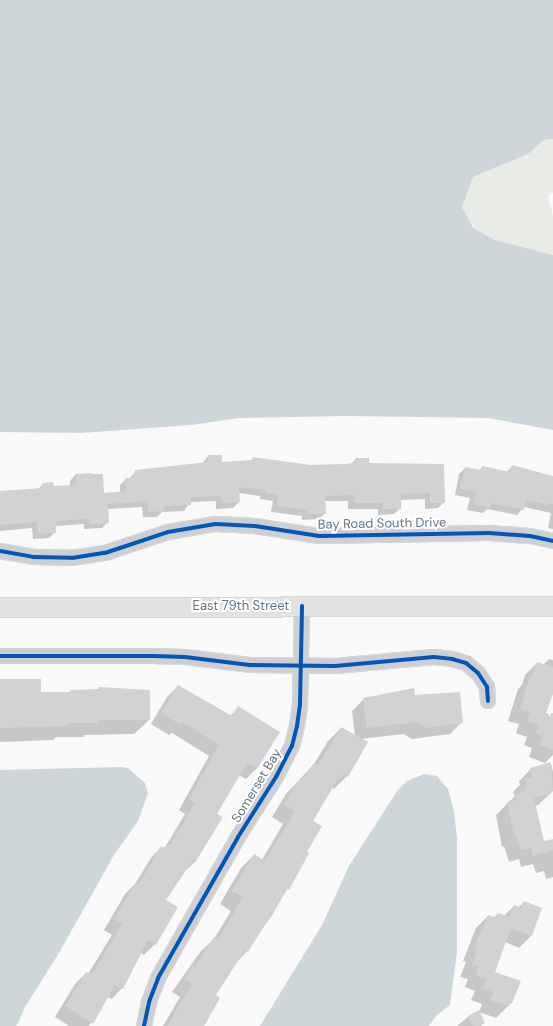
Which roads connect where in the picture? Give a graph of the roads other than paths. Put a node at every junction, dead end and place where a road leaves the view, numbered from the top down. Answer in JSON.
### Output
{"nodes":[{"id":1,"x":553,"y":541,"type":"edge"},
{"id":2,"x":0,"y":551,"type":"edge"},
{"id":3,"x":302,"y":606,"type":"junction"},
{"id":4,"x":553,"y":606,"type":"edge"},
{"id":5,"x":0,"y":607,"type":"edge"},
{"id":6,"x":0,"y":656,"type":"edge"},
{"id":7,"x":301,"y":666,"type":"junction"},
{"id":8,"x":488,"y":701,"type":"dead end"},
{"id":9,"x":144,"y":1026,"type":"edge"}],
"edges":[{"from":1,"to":2,"type":"street","name":"Bay Road South Drive"},
{"from":3,"to":4,"type":"street","name":"East 79th Street"},
{"from":3,"to":5,"type":"street","name":"East 79th Street"},
{"from":3,"to":7,"type":"street","name":"Somerset Bay"},
{"from":6,"to":7,"type":"street"},
{"from":7,"to":8,"type":"street"},
{"from":7,"to":9,"type":"street","name":"Somerset Bay"}]}
